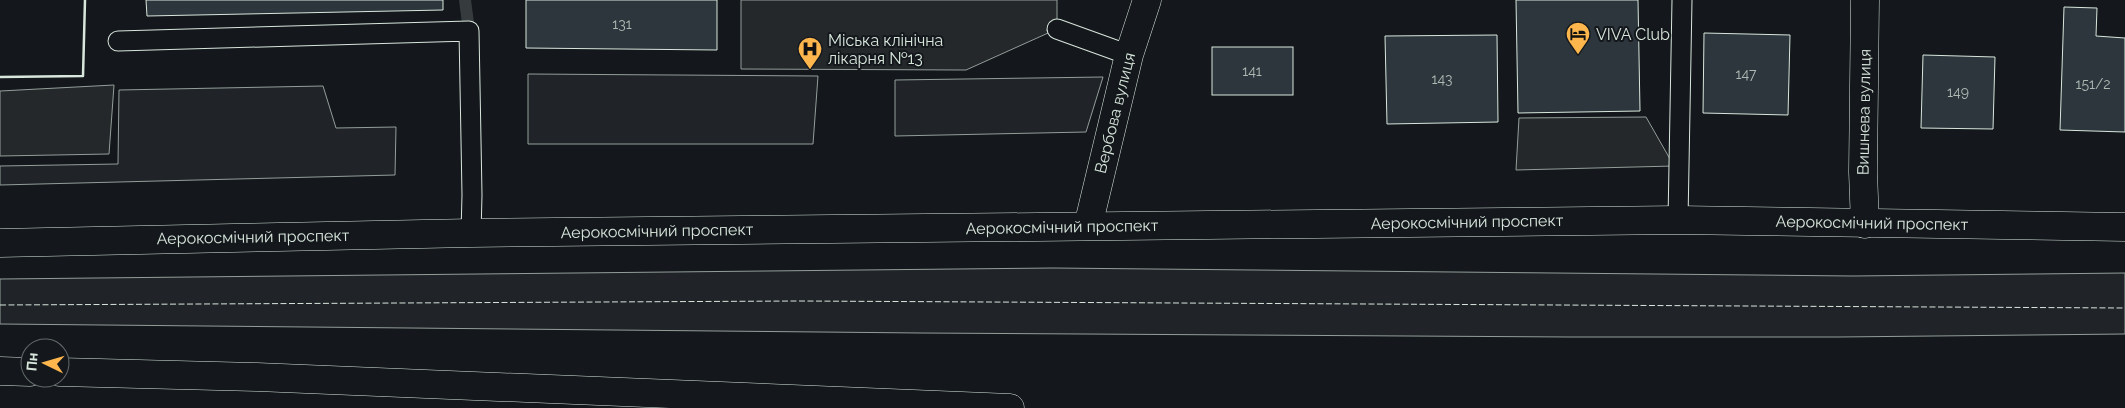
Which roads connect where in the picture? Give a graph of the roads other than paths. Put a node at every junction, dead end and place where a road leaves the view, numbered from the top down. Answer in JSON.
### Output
{"nodes":[{"id":1,"x":1147,"y":0,"type":"edge"},
{"id":2,"x":1682,"y":0,"type":"edge"},
{"id":3,"x":1865,"y":0,"type":"edge"},
{"id":4,"x":1057,"y":29,"type":"dead end"},
{"id":5,"x":118,"y":41,"type":"dead end"},
{"id":6,"x":1129,"y":55,"type":"junction"},
{"id":7,"x":1678,"y":220,"type":"junction"},
{"id":8,"x":1865,"y":224,"type":"junction"},
{"id":9,"x":1088,"y":226,"type":"junction"},
{"id":10,"x":2125,"y":227,"type":"edge"},
{"id":11,"x":471,"y":233,"type":"junction"},
{"id":12,"x":0,"y":243,"type":"edge"},
{"id":13,"x":0,"y":371,"type":"edge"},
{"id":14,"x":20,"y":372,"type":"edge"},
{"id":15,"x":70,"y":372,"type":"edge"},
{"id":16,"x":1010,"y":408,"type":"edge"}],
"edges":[{"from":1,"to":6,"type":"main road","name":"Вербова вулиця"},
{"from":2,"to":7,"type":"lane"},
{"from":3,"to":8,"type":"main road","name":"Вишнева вулиця"},
{"from":4,"to":6,"type":"lane"},
{"from":5,"to":11,"type":"lane"},
{"from":6,"to":9,"type":"main road","name":"Вербова вулиця"},
{"from":7,"to":8,"type":"main road","name":"Аерокосмічний проспект"},
{"from":7,"to":9,"type":"main road","name":"Аерокосмічний проспект"},
{"from":8,"to":10,"type":"main road","name":"Аерокосмічний проспект"},
{"from":9,"to":11,"type":"main road","name":"Аерокосмічний проспект"},
{"from":11,"to":12,"type":"main road","name":"Аерокосмічний проспект"},
{"from":13,"to":14,"type":"main road"},
{"from":15,"to":16,"type":"main road"}]}
